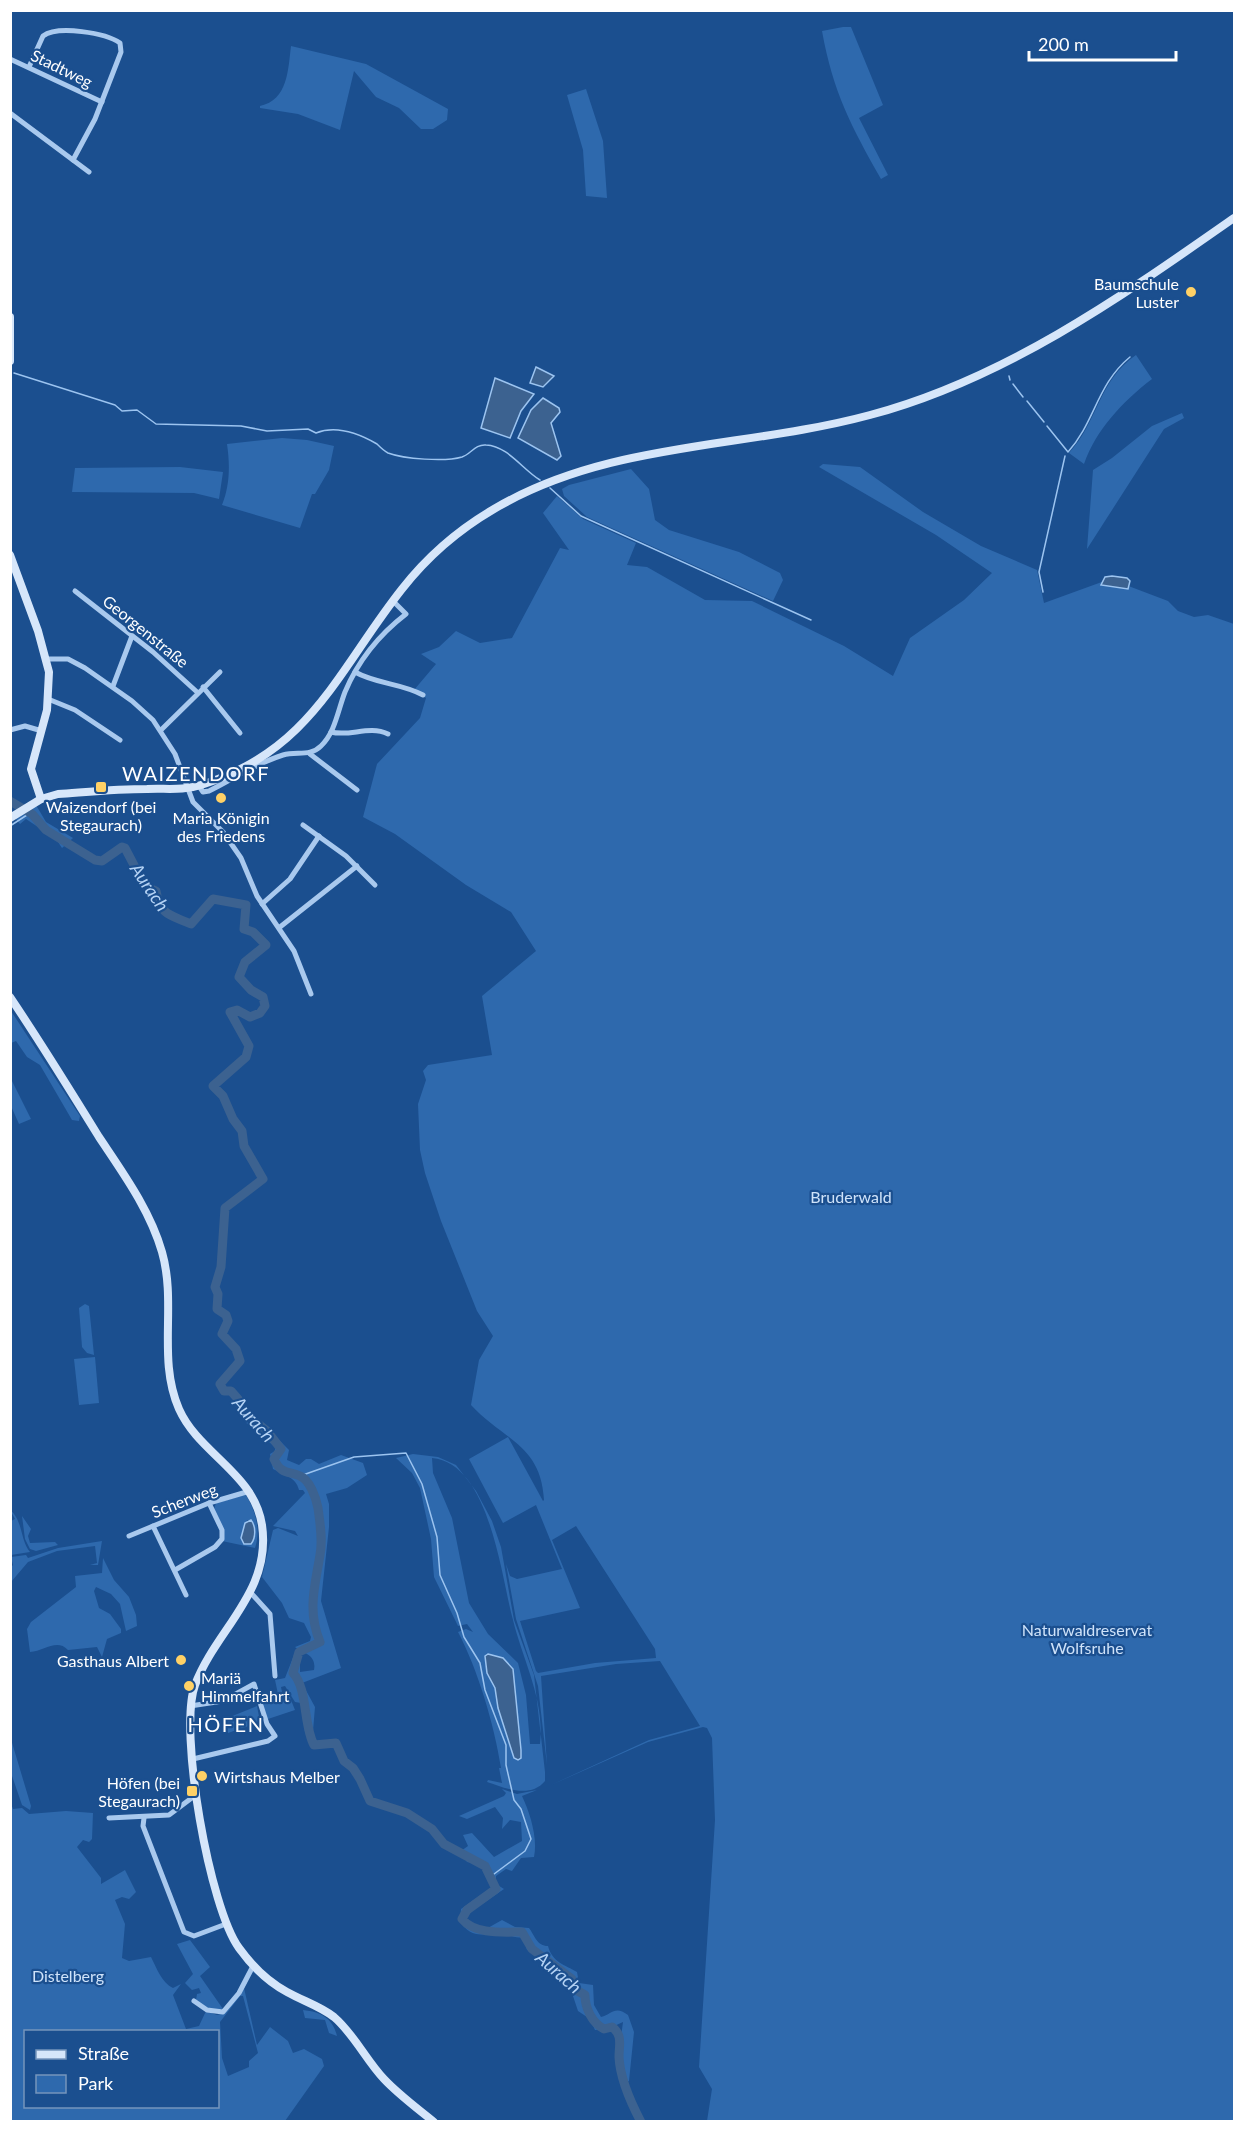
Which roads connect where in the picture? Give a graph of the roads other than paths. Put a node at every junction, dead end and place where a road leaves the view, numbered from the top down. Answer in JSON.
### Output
{"nodes":[{"id":1,"x":10,"y":59,"type":"edge"},
{"id":2,"x":29,"y":67,"type":"junction"},
{"id":3,"x":102,"y":102,"type":"junction"},
{"id":4,"x":10,"y":113,"type":"edge"},
{"id":5,"x":73,"y":160,"type":"junction"},
{"id":6,"x":89,"y":172,"type":"dead end"},
{"id":7,"x":1234,"y":218,"type":"edge"},
{"id":8,"x":10,"y":317,"type":"edge"},
{"id":9,"x":10,"y":362,"type":"edge"},
{"id":10,"x":12,"y":558,"type":"edge"},
{"id":11,"x":75,"y":591,"type":"dead end"},
{"id":12,"x":393,"y":601,"type":"junction"},
{"id":13,"x":132,"y":636,"type":"junction"},
{"id":14,"x":46,"y":659,"type":"junction"},
{"id":15,"x":220,"y":672,"type":"dead end"},
{"id":16,"x":355,"y":672,"type":"junction"},
{"id":17,"x":113,"y":686,"type":"junction"},
{"id":18,"x":203,"y":687,"type":"junction"},
{"id":19,"x":197,"y":692,"type":"junction"},
{"id":20,"x":423,"y":694,"type":"dead end"},
{"id":21,"x":48,"y":699,"type":"junction"},
{"id":22,"x":10,"y":730,"type":"edge"},
{"id":23,"x":161,"y":730,"type":"junction"},
{"id":24,"x":42,"y":731,"type":"junction"},
{"id":25,"x":331,"y":732,"type":"junction"},
{"id":26,"x":240,"y":733,"type":"dead end"},
{"id":27,"x":388,"y":734,"type":"dead end"},
{"id":28,"x":120,"y":740,"type":"dead end"},
{"id":29,"x":310,"y":753,"type":"junction"},
{"id":30,"x":199,"y":786,"type":"junction"},
{"id":31,"x":188,"y":788,"type":"junction"},
{"id":32,"x":357,"y":790,"type":"dead end"},
{"id":33,"x":41,"y":799,"type":"junction"},
{"id":34,"x":10,"y":818,"type":"edge"},
{"id":35,"x":303,"y":825,"type":"dead end"},
{"id":36,"x":319,"y":836,"type":"junction"},
{"id":37,"x":357,"y":866,"type":"junction"},
{"id":38,"x":375,"y":885,"type":"dead end"},
{"id":39,"x":262,"y":904,"type":"junction"},
{"id":40,"x":280,"y":927,"type":"junction"},
{"id":41,"x":312,"y":994,"type":"dead end"},
{"id":42,"x":10,"y":997,"type":"edge"},
{"id":43,"x":13,"y":1007,"type":"edge"},
{"id":44,"x":247,"y":1488,"type":"junction"},
{"id":45,"x":209,"y":1503,"type":"junction"},
{"id":46,"x":153,"y":1526,"type":"junction"},
{"id":47,"x":129,"y":1536,"type":"dead end"},
{"id":48,"x":175,"y":1570,"type":"junction"},
{"id":49,"x":251,"y":1593,"type":"junction"},
{"id":50,"x":186,"y":1595,"type":"dead end"},
{"id":51,"x":275,"y":1676,"type":"dead end"},
{"id":52,"x":190,"y":1706,"type":"junction"},
{"id":53,"x":193,"y":1759,"type":"junction"},
{"id":54,"x":197,"y":1794,"type":"junction"},
{"id":55,"x":108,"y":1818,"type":"dead end"},
{"id":56,"x":144,"y":1818,"type":"junction"},
{"id":57,"x":226,"y":1924,"type":"junction"},
{"id":58,"x":253,"y":1966,"type":"junction"},
{"id":59,"x":194,"y":2001,"type":"dead end"},
{"id":60,"x":434,"y":2121,"type":"edge"}],
"edges":[{"from":1,"to":2,"type":"street","name":"Stadtweg"},
{"from":2,"to":3,"type":"street","name":"Stadtweg"},
{"from":2,"to":3,"type":"street"},
{"from":3,"to":5,"type":"street"},
{"from":4,"to":5,"type":"street"},
{"from":5,"to":6,"type":"street"},
{"from":7,"to":12,"type":"street"},
{"from":8,"to":9,"type":"street"},
{"from":10,"to":14,"type":"street"},
{"from":11,"to":13,"type":"street","name":"Georgenstraße"},
{"from":12,"to":16,"type":"street"},
{"from":12,"to":30,"type":"street"},
{"from":13,"to":17,"type":"street"},
{"from":13,"to":19,"type":"street","name":"Georgenstraße"},
{"from":14,"to":17,"type":"street"},
{"from":14,"to":21,"type":"street"},
{"from":15,"to":18,"type":"street"},
{"from":16,"to":20,"type":"street"},
{"from":16,"to":25,"type":"street"},
{"from":17,"to":23,"type":"street"},
{"from":18,"to":19,"type":"street"},
{"from":18,"to":26,"type":"street"},
{"from":19,"to":23,"type":"street"},
{"from":21,"to":24,"type":"street"},
{"from":21,"to":28,"type":"street"},
{"from":22,"to":24,"type":"street"},
{"from":23,"to":31,"type":"street"},
{"from":24,"to":33,"type":"street"},
{"from":25,"to":27,"type":"street"},
{"from":25,"to":29,"type":"street"},
{"from":29,"to":30,"type":"street"},
{"from":29,"to":32,"type":"street"},
{"from":30,"to":31,"type":"street"},
{"from":31,"to":33,"type":"street"},
{"from":31,"to":39,"type":"street"},
{"from":33,"to":34,"type":"street"},
{"from":35,"to":36,"type":"street"},
{"from":36,"to":37,"type":"street"},
{"from":36,"to":39,"type":"street"},
{"from":37,"to":38,"type":"street"},
{"from":37,"to":40,"type":"street"},
{"from":39,"to":40,"type":"street"},
{"from":40,"to":41,"type":"street"},
{"from":42,"to":43,"type":"street"},
{"from":43,"to":44,"type":"street"},
{"from":44,"to":45,"type":"street","name":"Scherweg"},
{"from":44,"to":49,"type":"street"},
{"from":45,"to":46,"type":"street","name":"Scherweg"},
{"from":45,"to":48,"type":"street"},
{"from":46,"to":47,"type":"street","name":"Scherweg"},
{"from":46,"to":48,"type":"street"},
{"from":48,"to":50,"type":"street"},
{"from":49,"to":51,"type":"street"},
{"from":49,"to":52,"type":"street"},
{"from":52,"to":53,"type":"street"},
{"from":52,"to":53,"type":"street"},
{"from":53,"to":54,"type":"street"},
{"from":54,"to":56,"type":"street"},
{"from":54,"to":57,"type":"street"},
{"from":55,"to":56,"type":"street"},
{"from":56,"to":57,"type":"street"},
{"from":57,"to":58,"type":"street"},
{"from":58,"to":59,"type":"street"},
{"from":58,"to":60,"type":"street"}]}
